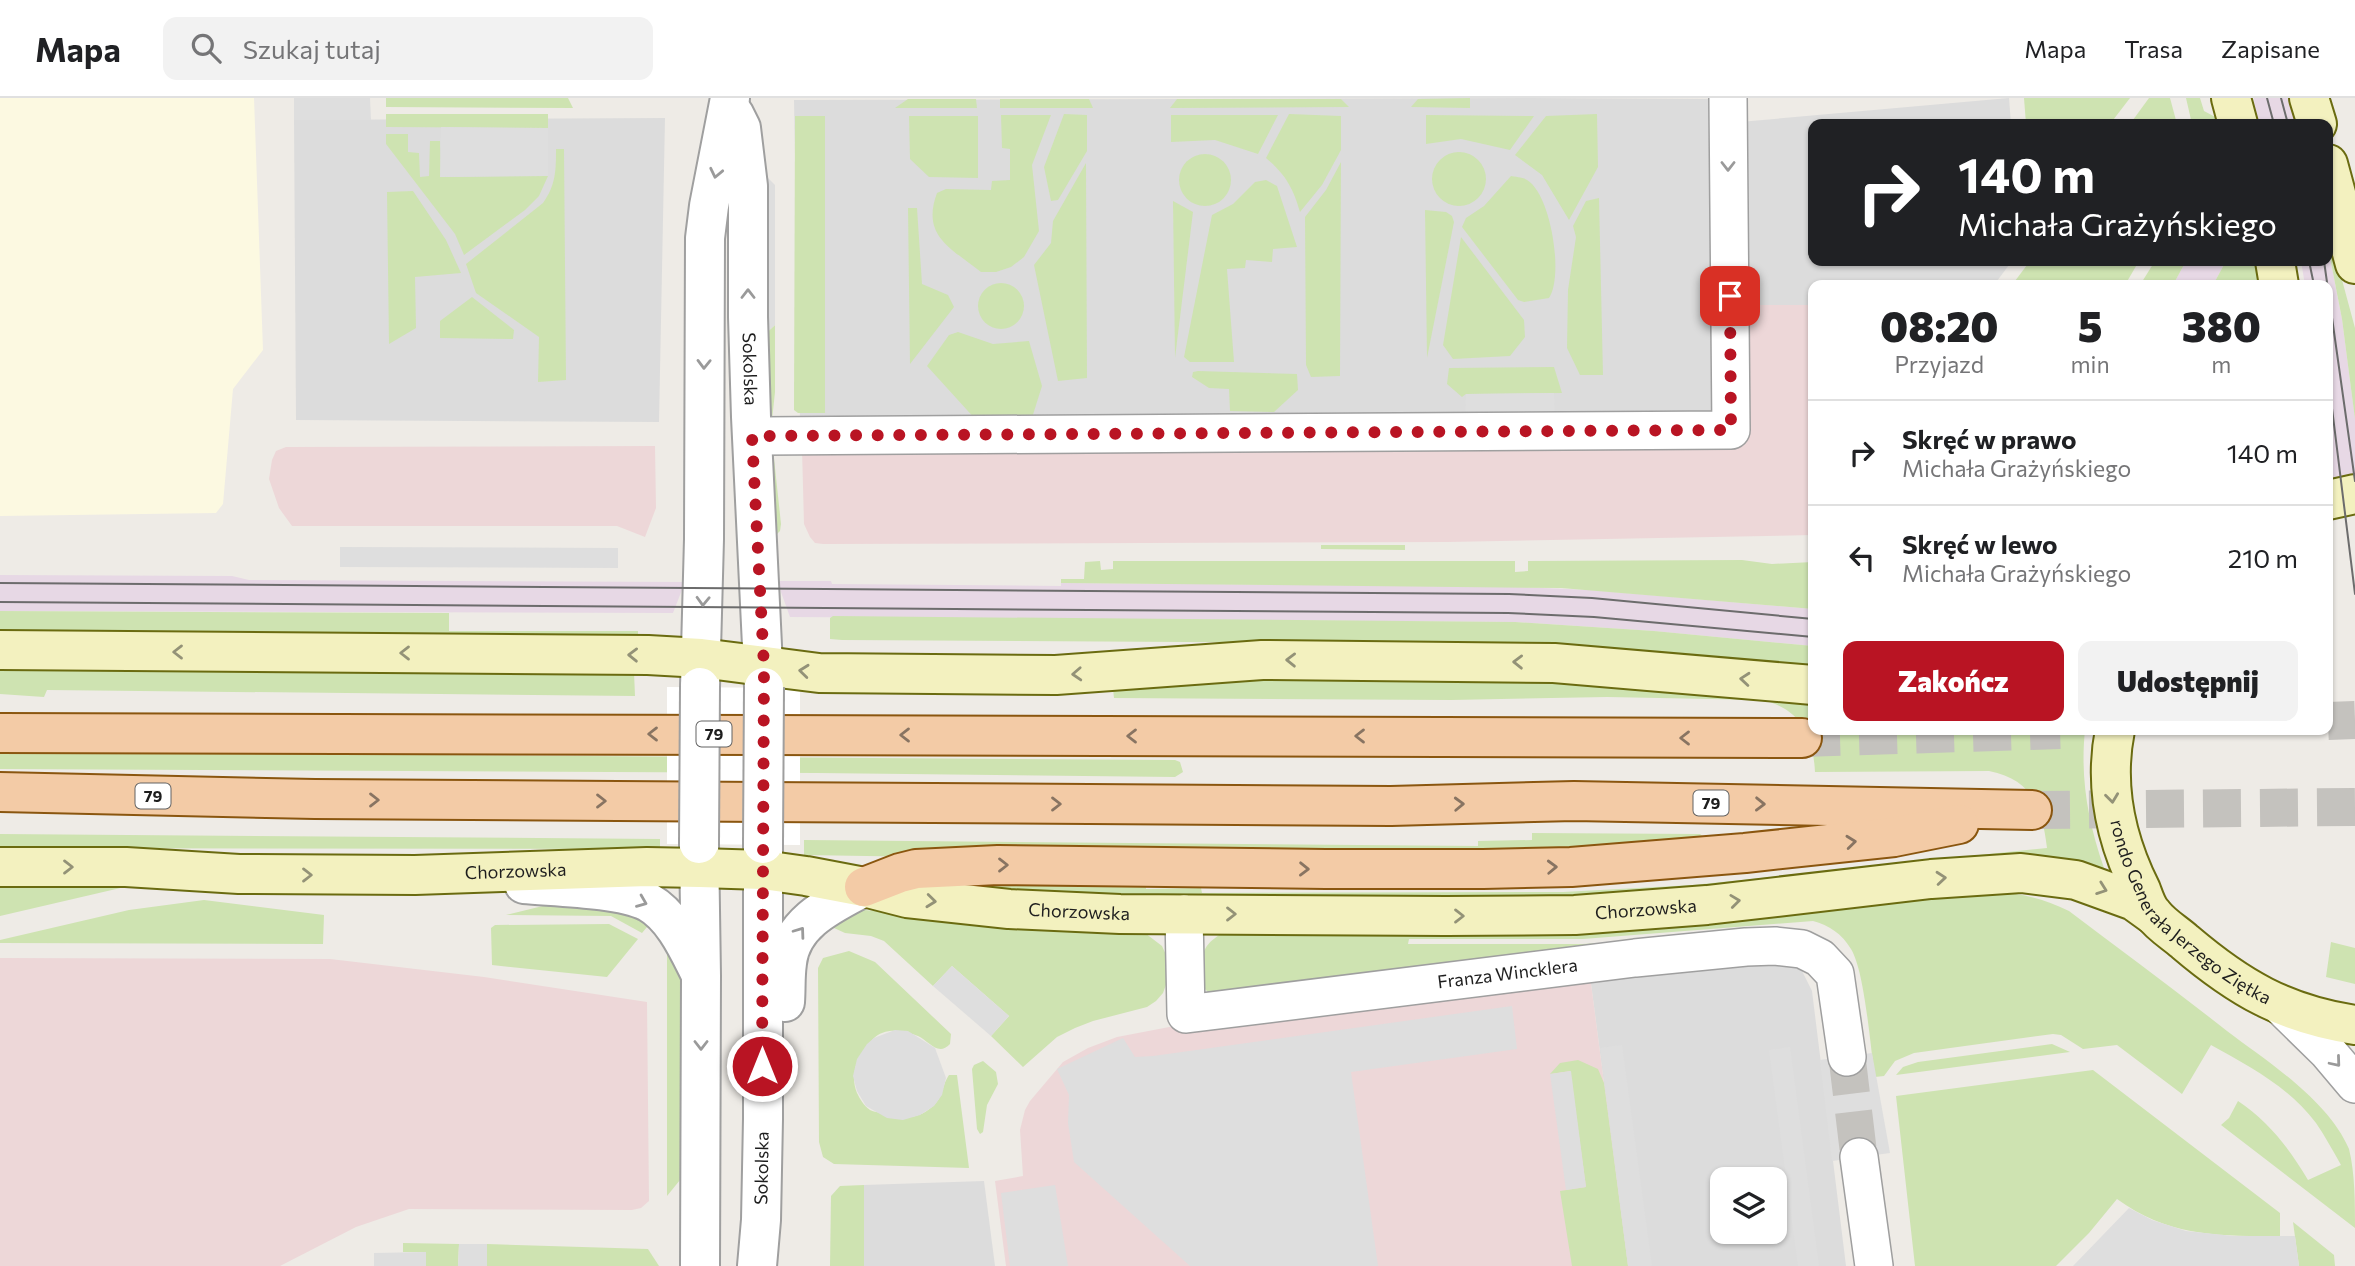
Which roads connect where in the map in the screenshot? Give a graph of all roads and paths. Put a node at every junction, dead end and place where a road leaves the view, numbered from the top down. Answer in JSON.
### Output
{"nodes":[{"id":1,"x":1728,"y":98,"type":"edge"},
{"id":2,"x":2231,"y":98,"type":"edge"},
{"id":3,"x":2309,"y":98,"type":"edge"},
{"id":4,"x":730,"y":102,"type":"edge"},
{"id":5,"x":2237,"y":119,"type":"edge"},
{"id":6,"x":2315,"y":119,"type":"edge"},
{"id":7,"x":2333,"y":183,"type":"edge"},
{"id":8,"x":2355,"y":264,"type":"edge"},
{"id":9,"x":752,"y":436,"type":"junction"},
{"id":10,"x":2355,"y":494,"type":"edge"},
{"id":11,"x":2333,"y":499,"type":"edge"},
{"id":12,"x":0,"y":650,"type":"edge"},
{"id":13,"x":701,"y":673,"type":"junction"},
{"id":14,"x":764,"y":677,"type":"junction"},
{"id":15,"x":1808,"y":685,"type":"edge"},
{"id":16,"x":0,"y":733,"type":"edge"},
{"id":17,"x":2115,"y":735,"type":"edge"},
{"id":18,"x":1802,"y":738,"type":"tunnel mouth"},
{"id":19,"x":0,"y":792,"type":"edge"},
{"id":20,"x":305,"y":799,"type":"junction"},
{"id":21,"x":0,"y":811,"type":"edge"},
{"id":22,"x":700,"y":856,"type":"junction"},
{"id":23,"x":763,"y":857,"type":"junction"},
{"id":24,"x":0,"y":867,"type":"edge"},
{"id":25,"x":429,"y":875,"type":"junction"},
{"id":26,"x":864,"y":887,"type":"junction"},
{"id":27,"x":1184,"y":914,"type":"junction"},
{"id":28,"x":2152,"y":914,"type":"junction"},
{"id":29,"x":701,"y":976,"type":"junction"},
{"id":30,"x":2281,"y":1006,"type":"junction"},
{"id":31,"x":2355,"y":1025,"type":"edge"},
{"id":32,"x":1847,"y":1057,"type":"tunnel mouth"},
{"id":33,"x":762,"y":1066,"type":"junction"},
{"id":34,"x":2355,"y":1084,"type":"edge"},
{"id":35,"x":1859,"y":1157,"type":"tunnel mouth"},
{"id":36,"x":700,"y":1266,"type":"edge"},
{"id":37,"x":758,"y":1266,"type":"edge"},
{"id":38,"x":1874,"y":1266,"type":"edge"}],
"edges":[{"from":1,"to":9,"type":"street","one_way":true},
{"from":2,"to":5,"type":"main road"},
{"from":3,"to":6,"type":"main road"},
{"from":9,"to":4,"type":"street","name":"Sokolska","one_way":true},
{"from":4,"to":13,"type":"street","name":"Sokolska","one_way":true},
{"from":7,"to":8,"type":"main road"},
{"from":9,"to":14,"type":"street","name":"Sokolska"},
{"from":10,"to":11,"type":"main road"},
{"from":13,"to":12,"type":"main road","one_way":true},
{"from":13,"to":14,"type":"main road"},
{"from":13,"to":22,"type":"street","name":"Sokolska","bridge":true},
{"from":15,"to":14,"type":"main road","one_way":true},
{"from":14,"to":23,"type":"street","name":"Sokolska","bridge":true},
{"from":18,"to":16,"type":"main road","number":"79","one_way":true},
{"from":17,"to":28,"type":"main road","name":"rondo Generała Jerzego Ziętka","one_way":true},
{"from":19,"to":20,"type":"main road","number":"79"},
{"from":20,"to":21,"type":"main road"},
{"from":20,"to":26,"type":"main road","number":"79"},
{"from":22,"to":23,"type":"main road","name":"Chorzowska"},
{"from":22,"to":25,"type":"main road","name":"Chorzowska"},
{"from":22,"to":29,"type":"street","name":"Sokolska"},
{"from":23,"to":26,"type":"main road","name":"Chorzowska"},
{"from":23,"to":33,"type":"street","name":"Sokolska"},
{"from":24,"to":25,"type":"main road","name":"Chorzowska","one_way":true},
{"from":25,"to":29,"type":"street","one_way":true},
{"from":26,"to":27,"type":"main road","name":"Chorzowska","one_way":true},
{"from":33,"to":26,"type":"street","one_way":true},
{"from":27,"to":28,"type":"main road","name":"Chorzowska","one_way":true},
{"from":27,"to":32,"type":"street","name":"Franza Wincklera"},
{"from":28,"to":30,"type":"main road","name":"rondo Generała Jerzego Ziętka"},
{"from":29,"to":36,"type":"street","name":"Sokolska","one_way":true},
{"from":30,"to":31,"type":"main road","name":"rondo Generała Jerzego Ziętka"},
{"from":30,"to":34,"type":"street","one_way":true},
{"from":33,"to":37,"type":"street","name":"Sokolska"},
{"from":35,"to":38,"type":"street"}]}
